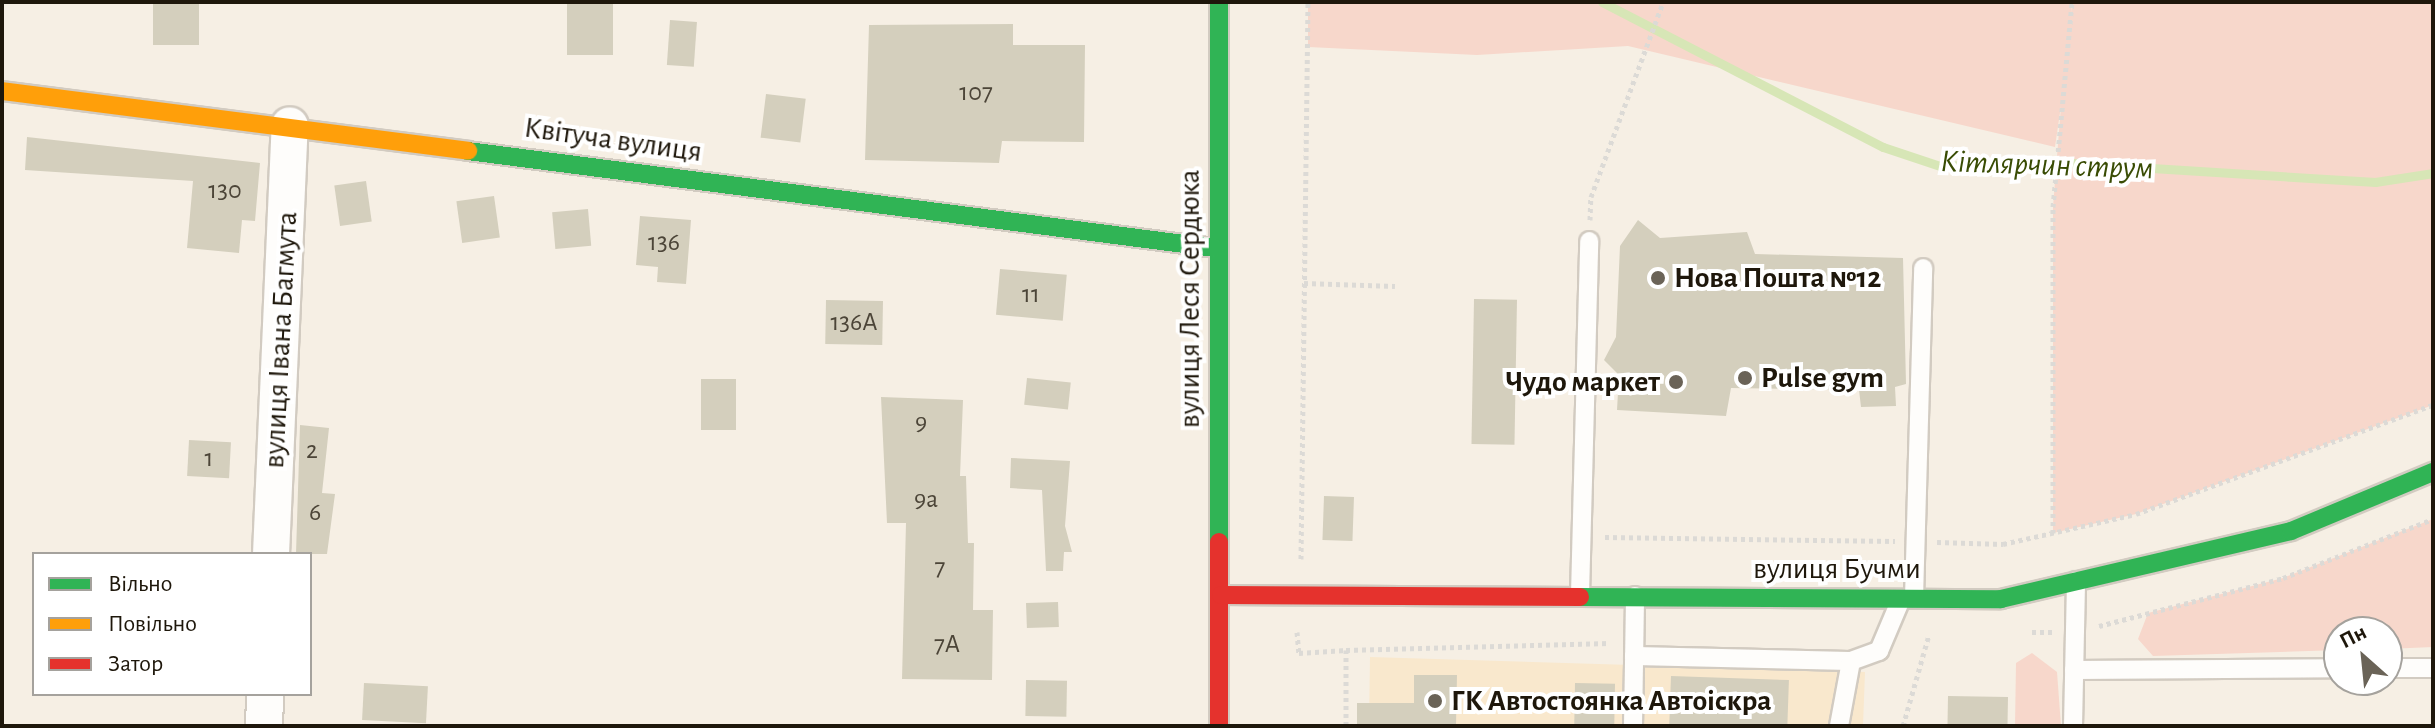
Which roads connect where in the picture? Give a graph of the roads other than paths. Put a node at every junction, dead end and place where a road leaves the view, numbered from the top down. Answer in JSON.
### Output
{"nodes":[{"id":1,"x":1219,"y":2,"type":"edge"},
{"id":2,"x":2,"y":91,"type":"edge"},
{"id":3,"x":290,"y":125,"type":"junction"},
{"id":4,"x":1589,"y":241,"type":"road end"},
{"id":5,"x":1215,"y":248,"type":"junction"},
{"id":6,"x":1923,"y":268,"type":"dead end"},
{"id":7,"x":2433,"y":472,"type":"edge"},
{"id":8,"x":271,"y":552,"type":"edge"},
{"id":9,"x":2076,"y":581,"type":"junction"},
{"id":10,"x":1221,"y":595,"type":"junction"},
{"id":11,"x":1580,"y":595,"type":"junction"},
{"id":12,"x":1635,"y":596,"type":"junction"},
{"id":13,"x":1908,"y":598,"type":"junction"},
{"id":14,"x":1634,"y":656,"type":"junction"},
{"id":15,"x":1851,"y":661,"type":"junction"},
{"id":16,"x":2323,"y":668,"type":"edge"},
{"id":17,"x":2403,"y":668,"type":"edge"},
{"id":18,"x":2433,"y":668,"type":"edge"},
{"id":19,"x":2074,"y":670,"type":"junction"},
{"id":20,"x":265,"y":696,"type":"edge"},
{"id":21,"x":264,"y":726,"type":"edge"},
{"id":22,"x":1219,"y":726,"type":"edge"},
{"id":23,"x":1633,"y":726,"type":"edge"},
{"id":24,"x":1839,"y":726,"type":"edge"},
{"id":25,"x":2073,"y":726,"type":"edge"}],
"edges":[{"from":1,"to":5,"type":"street","name":"вулиця Леся Сердюка"},
{"from":2,"to":3,"type":"street","name":"Квітуча вулиця"},
{"from":3,"to":5,"type":"street","name":"Квітуча вулиця"},
{"from":3,"to":8,"type":"street","name":"вулиця Івана Багмута"},
{"from":4,"to":11,"type":"lane"},
{"from":5,"to":10,"type":"street","name":"вулиця Леся Сердюка"},
{"from":6,"to":13,"type":"lane"},
{"from":7,"to":9,"type":"street","name":"вулиця Бучми"},
{"from":9,"to":13,"type":"street","name":"вулиця Бучми"},
{"from":9,"to":19,"type":"lane"},
{"from":10,"to":11,"type":"street","name":"вулиця Бучми"},
{"from":10,"to":22,"type":"street","name":"вулиця Леся Сердюка"},
{"from":11,"to":12,"type":"street","name":"вулиця Бучми"},
{"from":12,"to":13,"type":"street","name":"вулиця Бучми"},
{"from":12,"to":14,"type":"lane"},
{"from":13,"to":15,"type":"lane"},
{"from":14,"to":15,"type":"lane"},
{"from":14,"to":23,"type":"lane"},
{"from":15,"to":24,"type":"lane"},
{"from":16,"to":19,"type":"lane"},
{"from":17,"to":18,"type":"lane"},
{"from":19,"to":25,"type":"lane"},
{"from":20,"to":21,"type":"street"}]}
